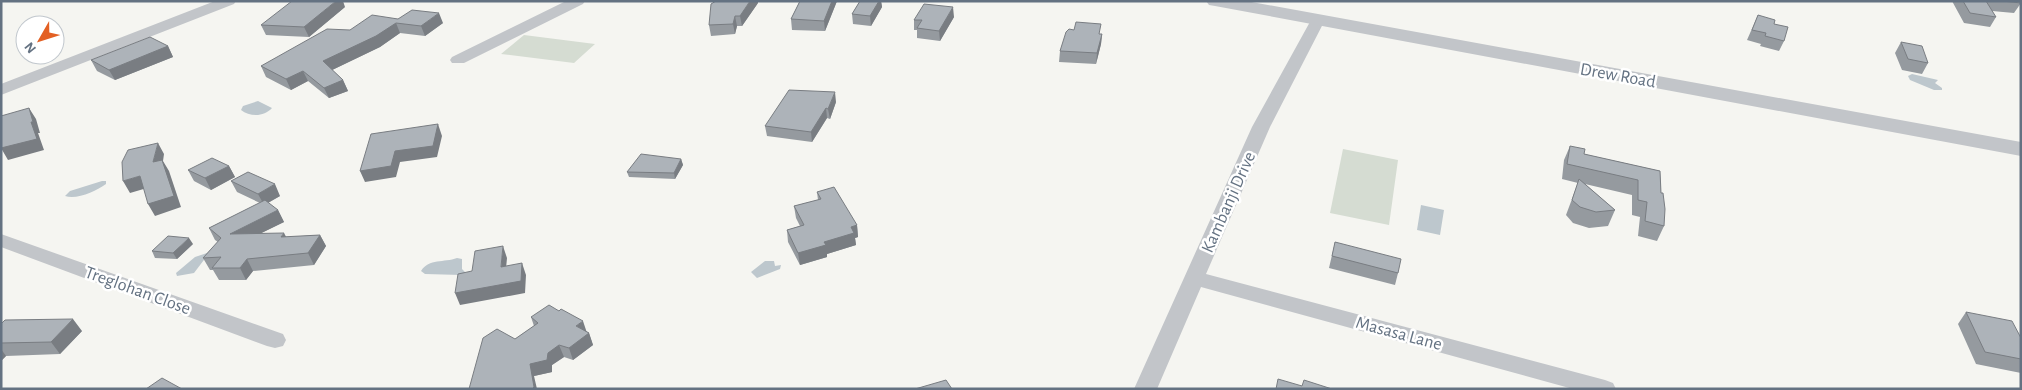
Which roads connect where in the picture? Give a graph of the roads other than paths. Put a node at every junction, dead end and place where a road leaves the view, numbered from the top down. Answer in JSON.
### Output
{"nodes":[{"id":1,"x":229,"y":1,"type":"edge"},
{"id":2,"x":578,"y":1,"type":"edge"},
{"id":3,"x":1215,"y":1,"type":"edge"},
{"id":4,"x":1249,"y":4,"type":"edge"},
{"id":5,"x":1318,"y":20,"type":"junction"},
{"id":6,"x":458,"y":60,"type":"dead end"},
{"id":7,"x":1,"y":73,"type":"edge"},
{"id":8,"x":7,"y":87,"type":"edge"},
{"id":9,"x":2021,"y":149,"type":"edge"},
{"id":10,"x":1,"y":240,"type":"edge"},
{"id":11,"x":1194,"y":278,"type":"junction"},
{"id":12,"x":275,"y":340,"type":"dead end"},
{"id":13,"x":1145,"y":389,"type":"edge"},
{"id":14,"x":1605,"y":389,"type":"edge"}],
"edges":[{"from":1,"to":8,"type":"street"},
{"from":2,"to":6,"type":"street"},
{"from":3,"to":4,"type":"street","name":"Drew Road"},
{"from":4,"to":5,"type":"street","name":"Drew Road"},
{"from":5,"to":9,"type":"street","name":"Drew Road"},
{"from":5,"to":11,"type":"street","name":"Kambanji Drive"},
{"from":7,"to":8,"type":"street"},
{"from":10,"to":12,"type":"street","name":"Treglohan Close"},
{"from":11,"to":13,"type":"street","name":"Kambanji Drive"},
{"from":11,"to":14,"type":"street","name":"Masasa Lane"}]}
